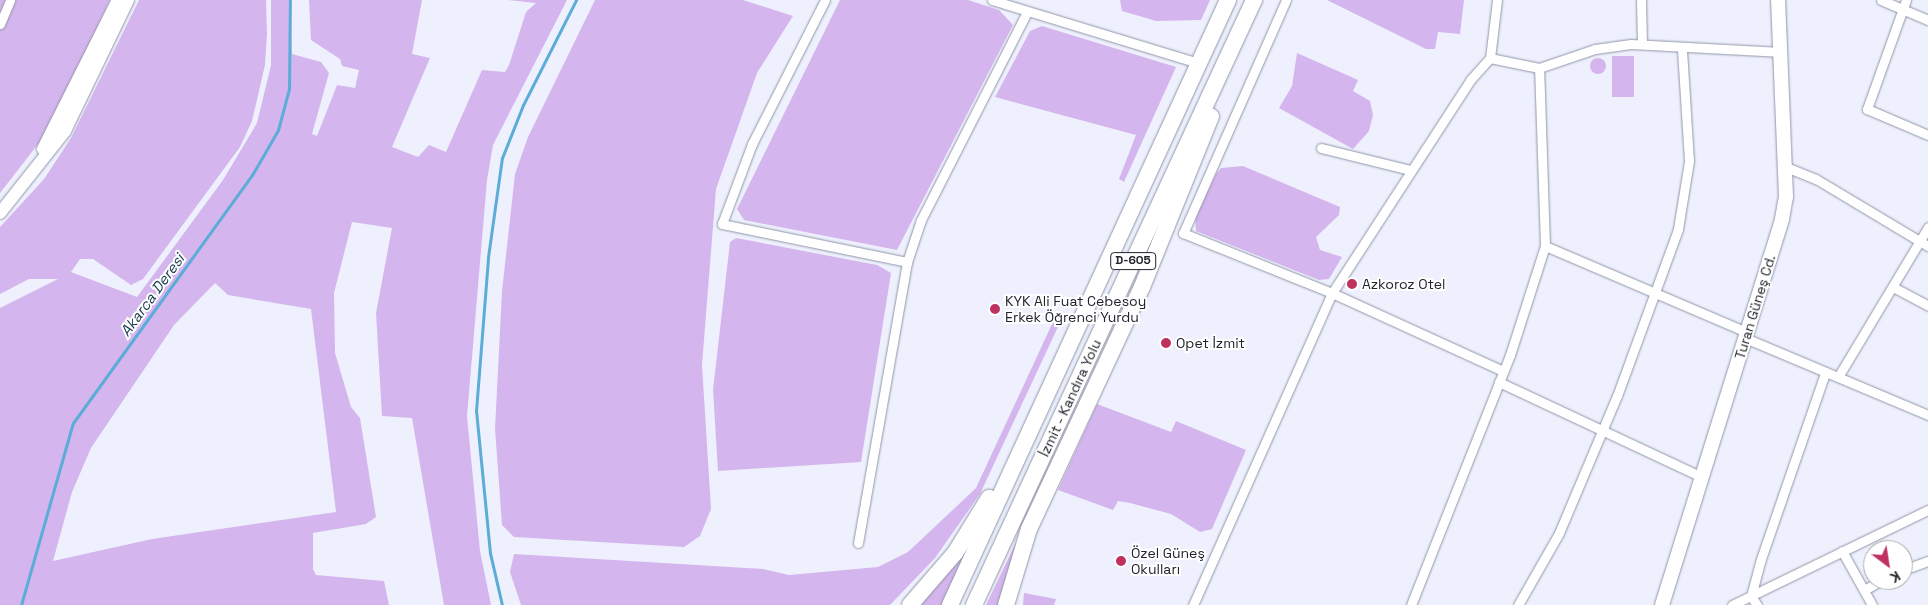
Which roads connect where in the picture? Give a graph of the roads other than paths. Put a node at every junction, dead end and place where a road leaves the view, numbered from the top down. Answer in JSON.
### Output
{"nodes":[{"id":1,"x":10,"y":0,"type":"edge"},
{"id":2,"x":118,"y":0,"type":"edge"},
{"id":3,"x":128,"y":0,"type":"edge"},
{"id":4,"x":825,"y":0,"type":"edge"},
{"id":5,"x":992,"y":0,"type":"edge"},
{"id":6,"x":1228,"y":0,"type":"edge"},
{"id":7,"x":1255,"y":0,"type":"edge"},
{"id":8,"x":1286,"y":0,"type":"edge"},
{"id":9,"x":1497,"y":0,"type":"edge"},
{"id":10,"x":1641,"y":0,"type":"edge"},
{"id":11,"x":1778,"y":0,"type":"edge"},
{"id":12,"x":1881,"y":0,"type":"edge"},
{"id":13,"x":1904,"y":4,"type":"edge"},
{"id":14,"x":1027,"y":12,"type":"junction"},
{"id":15,"x":1928,"y":20,"type":"edge"},
{"id":16,"x":0,"y":24,"type":"edge"},
{"id":17,"x":1642,"y":44,"type":"junction"},
{"id":18,"x":1682,"y":49,"type":"junction"},
{"id":19,"x":1782,"y":52,"type":"junction"},
{"id":20,"x":1490,"y":58,"type":"junction"},
{"id":21,"x":1198,"y":63,"type":"junction"},
{"id":22,"x":1539,"y":68,"type":"junction"},
{"id":23,"x":1928,"y":135,"type":"edge"},
{"id":24,"x":1320,"y":148,"type":"dead end"},
{"id":25,"x":1786,"y":167,"type":"junction"},
{"id":26,"x":1410,"y":170,"type":"junction"},
{"id":27,"x":0,"y":201,"type":"edge"},
{"id":28,"x":0,"y":213,"type":"edge"},
{"id":29,"x":1928,"y":227,"type":"edge"},
{"id":30,"x":1924,"y":244,"type":"edge"},
{"id":31,"x":1545,"y":246,"type":"junction"},
{"id":32,"x":907,"y":262,"type":"junction"},
{"id":33,"x":1893,"y":287,"type":"junction"},
{"id":34,"x":1654,"y":292,"type":"junction"},
{"id":35,"x":1332,"y":293,"type":"junction"},
{"id":36,"x":1928,"y":306,"type":"edge"},
{"id":37,"x":1746,"y":335,"type":"junction"},
{"id":38,"x":1503,"y":371,"type":"junction"},
{"id":39,"x":1826,"y":373,"type":"junction"},
{"id":40,"x":1838,"y":377,"type":"junction"},
{"id":41,"x":1054,"y":380,"type":"junction"},
{"id":42,"x":1499,"y":382,"type":"junction"},
{"id":43,"x":1927,"y":413,"type":"edge"},
{"id":44,"x":1601,"y":432,"type":"junction"},
{"id":45,"x":1702,"y":476,"type":"junction"},
{"id":46,"x":1928,"y":510,"type":"edge"},
{"id":47,"x":858,"y":543,"type":"dead end"},
{"id":48,"x":1842,"y":552,"type":"junction"},
{"id":49,"x":1928,"y":561,"type":"edge"},
{"id":50,"x":1913,"y":566,"type":"edge"},
{"id":51,"x":1863,"y":588,"type":"edge"},
{"id":52,"x":1864,"y":590,"type":"edge"},
{"id":53,"x":1751,"y":596,"type":"junction"},
{"id":54,"x":910,"y":605,"type":"edge"},
{"id":55,"x":950,"y":605,"type":"edge"},
{"id":56,"x":974,"y":605,"type":"edge"},
{"id":57,"x":1006,"y":605,"type":"edge"},
{"id":58,"x":1193,"y":605,"type":"edge"},
{"id":59,"x":1411,"y":605,"type":"edge"},
{"id":60,"x":1518,"y":605,"type":"edge"},
{"id":61,"x":1662,"y":605,"type":"edge"},
{"id":62,"x":1732,"y":605,"type":"edge"},
{"id":63,"x":1758,"y":605,"type":"edge"},
{"id":64,"x":1872,"y":605,"type":"edge"}],
"edges":[{"from":1,"to":16,"type":"street"},
{"from":2,"to":27,"type":"main road"},
{"from":3,"to":28,"type":"main road"},
{"from":4,"to":32,"type":"street"},
{"from":5,"to":14,"type":"street"},
{"from":6,"to":21,"type":"highway","name":"İzmit - Kandıra Yolu","number":"D-605"},
{"from":7,"to":56,"type":"highway","name":"İzmit - Kandıra Yolu","number":"D-605"},
{"from":7,"to":57,"type":"highway"},
{"from":8,"to":35,"type":"street"},
{"from":9,"to":20,"type":"street"},
{"from":10,"to":17,"type":"street"},
{"from":11,"to":19,"type":"main road","name":"Turan Güneş Cd."},
{"from":12,"to":13,"type":"street"},
{"from":13,"to":15,"type":"street"},
{"from":13,"to":23,"type":"street"},
{"from":14,"to":21,"type":"street"},
{"from":14,"to":32,"type":"street"},
{"from":17,"to":18,"type":"street"},
{"from":17,"to":22,"type":"street"},
{"from":18,"to":19,"type":"street"},
{"from":18,"to":34,"type":"street"},
{"from":19,"to":25,"type":"main road","name":"Turan Güneş Cd."},
{"from":20,"to":22,"type":"street"},
{"from":20,"to":26,"type":"street"},
{"from":21,"to":41,"type":"highway","name":"İzmit - Kandıra Yolu","number":"D-605"},
{"from":22,"to":31,"type":"street"},
{"from":24,"to":26,"type":"street"},
{"from":25,"to":30,"type":"street"},
{"from":25,"to":37,"type":"main road","name":"Turan Güneş Cd."},
{"from":26,"to":35,"type":"street"},
{"from":29,"to":30,"type":"street"},
{"from":30,"to":33,"type":"street"},
{"from":31,"to":34,"type":"street"},
{"from":31,"to":38,"type":"street"},
{"from":32,"to":47,"type":"street"},
{"from":33,"to":36,"type":"street"},
{"from":33,"to":40,"type":"street"},
{"from":34,"to":37,"type":"street"},
{"from":34,"to":44,"type":"street"},
{"from":35,"to":38,"type":"street"},
{"from":35,"to":58,"type":"street"},
{"from":37,"to":39,"type":"street"},
{"from":37,"to":45,"type":"main road","name":"Turan Güneş Cd."},
{"from":38,"to":42,"type":"street"},
{"from":39,"to":40,"type":"street"},
{"from":39,"to":53,"type":"street"},
{"from":40,"to":43,"type":"street"},
{"from":41,"to":54,"type":"highway"},
{"from":41,"to":55,"type":"highway","name":"İzmit - Kandıra Yolu","number":"D-605"},
{"from":42,"to":44,"type":"street"},
{"from":42,"to":59,"type":"street"},
{"from":44,"to":45,"type":"street"},
{"from":44,"to":60,"type":"street"},
{"from":45,"to":61,"type":"main road","name":"Turan Güneş Cd."},
{"from":46,"to":48,"type":"street"},
{"from":48,"to":51,"type":"street"},
{"from":48,"to":53,"type":"street"},
{"from":49,"to":50,"type":"street"},
{"from":52,"to":64,"type":"street"},
{"from":53,"to":62,"type":"street"},
{"from":53,"to":63,"type":"street"}]}
